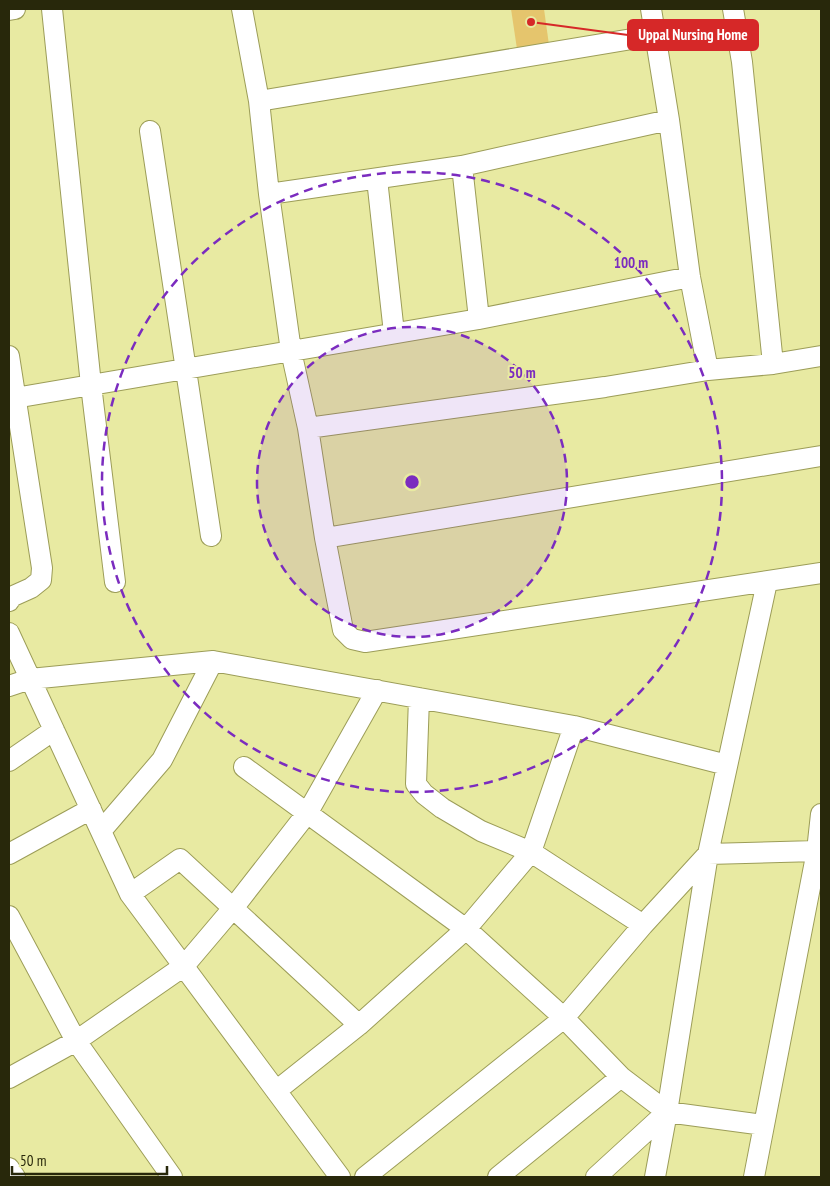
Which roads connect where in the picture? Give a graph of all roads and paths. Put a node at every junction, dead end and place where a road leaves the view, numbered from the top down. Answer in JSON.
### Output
{"nodes":[{"id":1,"x":15,"y":9,"type":"edge"},
{"id":2,"x":52,"y":9,"type":"edge"},
{"id":3,"x":242,"y":9,"type":"edge"},
{"id":4,"x":651,"y":9,"type":"edge"},
{"id":5,"x":733,"y":9,"type":"edge"},
{"id":6,"x":9,"y":10,"type":"edge"},
{"id":7,"x":656,"y":35,"type":"junction"},
{"id":8,"x":259,"y":102,"type":"junction"},
{"id":9,"x":669,"y":120,"type":"junction"},
{"id":10,"x":150,"y":131,"type":"dead end"},
{"id":11,"x":462,"y":166,"type":"junction"},
{"id":12,"x":377,"y":178,"type":"junction"},
{"id":13,"x":270,"y":194,"type":"junction"},
{"id":14,"x":690,"y":278,"type":"junction"},
{"id":15,"x":479,"y":318,"type":"junction"},
{"id":16,"x":394,"y":333,"type":"junction"},
{"id":17,"x":291,"y":351,"type":"junction"},
{"id":18,"x":9,"y":356,"type":"edge"},
{"id":19,"x":821,"y":356,"type":"edge"},
{"id":20,"x":773,"y":364,"type":"junction"},
{"id":21,"x":186,"y":369,"type":"junction"},
{"id":22,"x":708,"y":370,"type":"junction"},
{"id":23,"x":91,"y":385,"type":"junction"},
{"id":24,"x":12,"y":399,"type":"edge"},
{"id":25,"x":308,"y":428,"type":"junction"},
{"id":26,"x":821,"y":456,"type":"edge"},
{"id":27,"x":211,"y":536,"type":"dead end"},
{"id":28,"x":325,"y":538,"type":"junction"},
{"id":29,"x":821,"y":573,"type":"edge"},
{"id":30,"x":115,"y":582,"type":"dead end"},
{"id":31,"x":767,"y":582,"type":"junction"},
{"id":32,"x":9,"y":601,"type":"edge"},
{"id":33,"x":9,"y":633,"type":"edge"},
{"id":34,"x":213,"y":661,"type":"junction"},
{"id":35,"x":30,"y":679,"type":"junction"},
{"id":36,"x":9,"y":686,"type":"edge"},
{"id":37,"x":378,"y":690,"type":"junction"},
{"id":38,"x":419,"y":698,"type":"junction"},
{"id":39,"x":574,"y":726,"type":"junction"},
{"id":40,"x":54,"y":730,"type":"junction"},
{"id":41,"x":9,"y":761,"type":"edge"},
{"id":42,"x":727,"y":764,"type":"junction"},
{"id":43,"x":244,"y":767,"type":"dead end"},
{"id":44,"x":91,"y":809,"type":"junction"},
{"id":45,"x":308,"y":812,"type":"junction"},
{"id":46,"x":821,"y":814,"type":"edge"},
{"id":47,"x":101,"y":831,"type":"junction"},
{"id":48,"x":819,"y":850,"type":"edge"},
{"id":49,"x":531,"y":852,"type":"junction"},
{"id":50,"x":9,"y":854,"type":"edge"},
{"id":51,"x":708,"y":854,"type":"junction"},
{"id":52,"x":130,"y":894,"type":"junction"},
{"id":53,"x":234,"y":907,"type":"junction"},
{"id":54,"x":9,"y":916,"type":"edge"},
{"id":55,"x":643,"y":925,"type":"junction"},
{"id":56,"x":466,"y":929,"type":"junction"},
{"id":57,"x":184,"y":966,"type":"junction"},
{"id":58,"x":564,"y":1018,"type":"junction"},
{"id":59,"x":359,"y":1025,"type":"junction"},
{"id":60,"x":76,"y":1041,"type":"junction"},
{"id":61,"x":621,"y":1077,"type":"junction"},
{"id":62,"x":9,"y":1078,"type":"edge"},
{"id":63,"x":276,"y":1091,"type":"junction"},
{"id":64,"x":667,"y":1112,"type":"junction"},
{"id":65,"x":764,"y":1125,"type":"junction"},
{"id":66,"x":9,"y":1168,"type":"edge"},
{"id":67,"x":15,"y":1177,"type":"edge"},
{"id":68,"x":172,"y":1177,"type":"edge"},
{"id":69,"x":340,"y":1177,"type":"edge"},
{"id":70,"x":365,"y":1177,"type":"edge"},
{"id":71,"x":498,"y":1177,"type":"edge"},
{"id":72,"x":596,"y":1177,"type":"edge"},
{"id":73,"x":655,"y":1177,"type":"edge"},
{"id":74,"x":754,"y":1177,"type":"edge"}],
"edges":[{"from":1,"to":6,"type":"street"},
{"from":2,"to":23,"type":"street"},
{"from":3,"to":8,"type":"street"},
{"from":4,"to":7,"type":"street"},
{"from":5,"to":20,"type":"street"},
{"from":7,"to":8,"type":"street"},
{"from":7,"to":9,"type":"street"},
{"from":8,"to":13,"type":"street"},
{"from":9,"to":11,"type":"street"},
{"from":9,"to":14,"type":"street"},
{"from":10,"to":21,"type":"street"},
{"from":11,"to":12,"type":"street"},
{"from":11,"to":15,"type":"street"},
{"from":12,"to":13,"type":"street"},
{"from":12,"to":16,"type":"street"},
{"from":13,"to":17,"type":"street"},
{"from":14,"to":15,"type":"street"},
{"from":14,"to":22,"type":"street"},
{"from":15,"to":16,"type":"street"},
{"from":16,"to":17,"type":"street"},
{"from":17,"to":21,"type":"street"},
{"from":17,"to":25,"type":"street"},
{"from":18,"to":24,"type":"street"},
{"from":19,"to":20,"type":"street"},
{"from":20,"to":22,"type":"street"},
{"from":21,"to":23,"type":"street"},
{"from":21,"to":27,"type":"street"},
{"from":22,"to":25,"type":"street"},
{"from":23,"to":24,"type":"street"},
{"from":23,"to":30,"type":"street"},
{"from":24,"to":32,"type":"street"},
{"from":25,"to":28,"type":"street"},
{"from":26,"to":28,"type":"street"},
{"from":28,"to":31,"type":"street"},
{"from":29,"to":31,"type":"street"},
{"from":31,"to":42,"type":"street"},
{"from":33,"to":35,"type":"street"},
{"from":34,"to":35,"type":"street"},
{"from":34,"to":37,"type":"street"},
{"from":34,"to":47,"type":"street"},
{"from":35,"to":36,"type":"street"},
{"from":35,"to":40,"type":"street"},
{"from":37,"to":38,"type":"street"},
{"from":37,"to":45,"type":"street"},
{"from":38,"to":39,"type":"street"},
{"from":38,"to":49,"type":"street"},
{"from":39,"to":42,"type":"street"},
{"from":39,"to":49,"type":"street"},
{"from":40,"to":41,"type":"street"},
{"from":40,"to":44,"type":"street"},
{"from":42,"to":51,"type":"street"},
{"from":43,"to":45,"type":"street"},
{"from":44,"to":47,"type":"street"},
{"from":44,"to":50,"type":"street"},
{"from":45,"to":53,"type":"street"},
{"from":45,"to":56,"type":"street"},
{"from":46,"to":48,"type":"street"},
{"from":47,"to":52,"type":"street"},
{"from":48,"to":51,"type":"street"},
{"from":48,"to":65,"type":"street"},
{"from":49,"to":55,"type":"street"},
{"from":49,"to":56,"type":"street"},
{"from":51,"to":55,"type":"street"},
{"from":51,"to":64,"type":"street"},
{"from":52,"to":53,"type":"street"},
{"from":52,"to":57,"type":"street"},
{"from":53,"to":57,"type":"street"},
{"from":53,"to":59,"type":"street"},
{"from":54,"to":60,"type":"street"},
{"from":55,"to":58,"type":"street"},
{"from":56,"to":58,"type":"street"},
{"from":56,"to":59,"type":"street"},
{"from":57,"to":60,"type":"street"},
{"from":57,"to":63,"type":"street"},
{"from":58,"to":61,"type":"street"},
{"from":58,"to":70,"type":"street"},
{"from":59,"to":63,"type":"street"},
{"from":60,"to":62,"type":"street"},
{"from":60,"to":68,"type":"street"},
{"from":61,"to":64,"type":"street"},
{"from":61,"to":71,"type":"street"},
{"from":63,"to":69,"type":"street"},
{"from":64,"to":65,"type":"street"},
{"from":64,"to":72,"type":"street"},
{"from":64,"to":73,"type":"street"},
{"from":65,"to":74,"type":"street"},
{"from":66,"to":67,"type":"street"}]}
